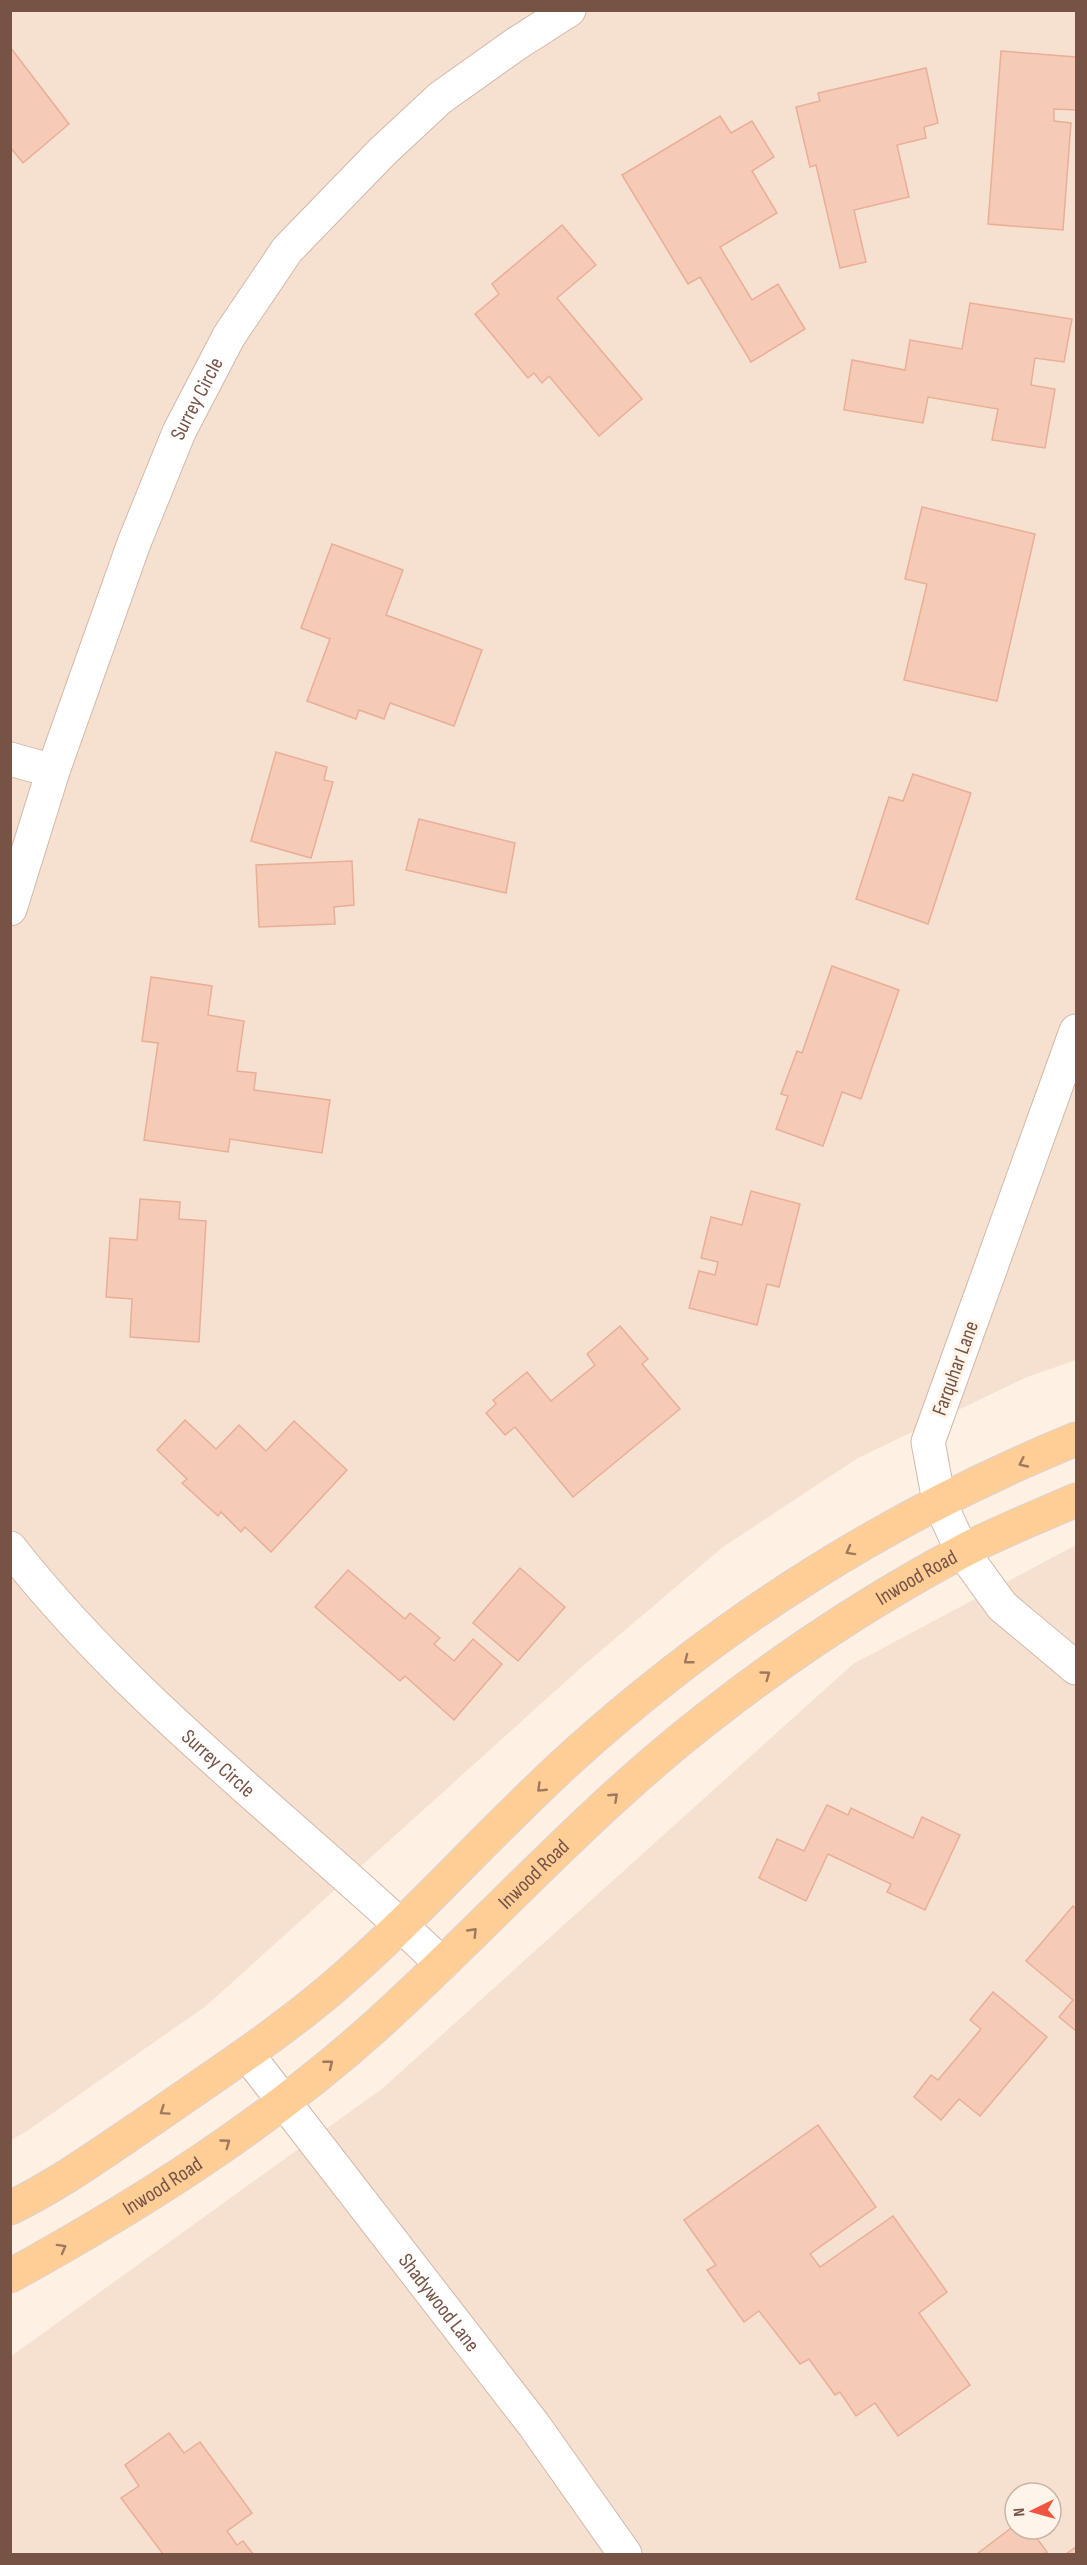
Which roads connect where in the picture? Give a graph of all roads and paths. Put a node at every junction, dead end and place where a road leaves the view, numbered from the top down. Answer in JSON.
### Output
{"nodes":[{"id":1,"x":569,"y":10,"type":"edge"},
{"id":2,"x":10,"y":759,"type":"edge"},
{"id":3,"x":53,"y":771,"type":"junction"},
{"id":4,"x":10,"y":909,"type":"edge"},
{"id":5,"x":1077,"y":1031,"type":"edge"},
{"id":6,"x":1077,"y":1439,"type":"edge"},
{"id":7,"x":1077,"y":1500,"type":"edge"},
{"id":8,"x":939,"y":1501,"type":"junction"},
{"id":9,"x":10,"y":1548,"type":"edge"},
{"id":10,"x":962,"y":1551,"type":"junction"},
{"id":11,"x":1077,"y":1668,"type":"edge"},
{"id":12,"x":401,"y":1924,"type":"junction"},
{"id":13,"x":442,"y":1964,"type":"junction"},
{"id":14,"x":247,"y":2054,"type":"junction"},
{"id":15,"x":284,"y":2101,"type":"junction"},
{"id":16,"x":10,"y":2208,"type":"edge"},
{"id":17,"x":10,"y":2276,"type":"edge"},
{"id":18,"x":625,"y":2554,"type":"edge"}],
"edges":[{"from":1,"to":3,"type":"street","name":"Surrey Circle"},
{"from":2,"to":3,"type":"street"},
{"from":3,"to":4,"type":"street","name":"Surrey Circle"},
{"from":5,"to":8,"type":"street","name":"Farquhar Lane"},
{"from":6,"to":8,"type":"main road","one_way":true},
{"from":7,"to":10,"type":"main road","name":"Inwood Road"},
{"from":8,"to":10,"type":"street","name":"Farquhar Lane"},
{"from":8,"to":12,"type":"main road","one_way":true},
{"from":9,"to":12,"type":"street","name":"Surrey Circle"},
{"from":10,"to":11,"type":"street","name":"Farquhar Lane"},
{"from":13,"to":10,"type":"main road","name":"Inwood Road","one_way":true},
{"from":12,"to":13,"type":"street","name":"Surrey Circle"},
{"from":12,"to":14,"type":"main road"},
{"from":15,"to":13,"type":"main road","name":"Inwood Road","one_way":true},
{"from":14,"to":15,"type":"street","name":"Shadywood Lane"},
{"from":14,"to":16,"type":"main road","one_way":true},
{"from":17,"to":15,"type":"main road","name":"Inwood Road","one_way":true},
{"from":15,"to":18,"type":"street","name":"Shadywood Lane"}]}
